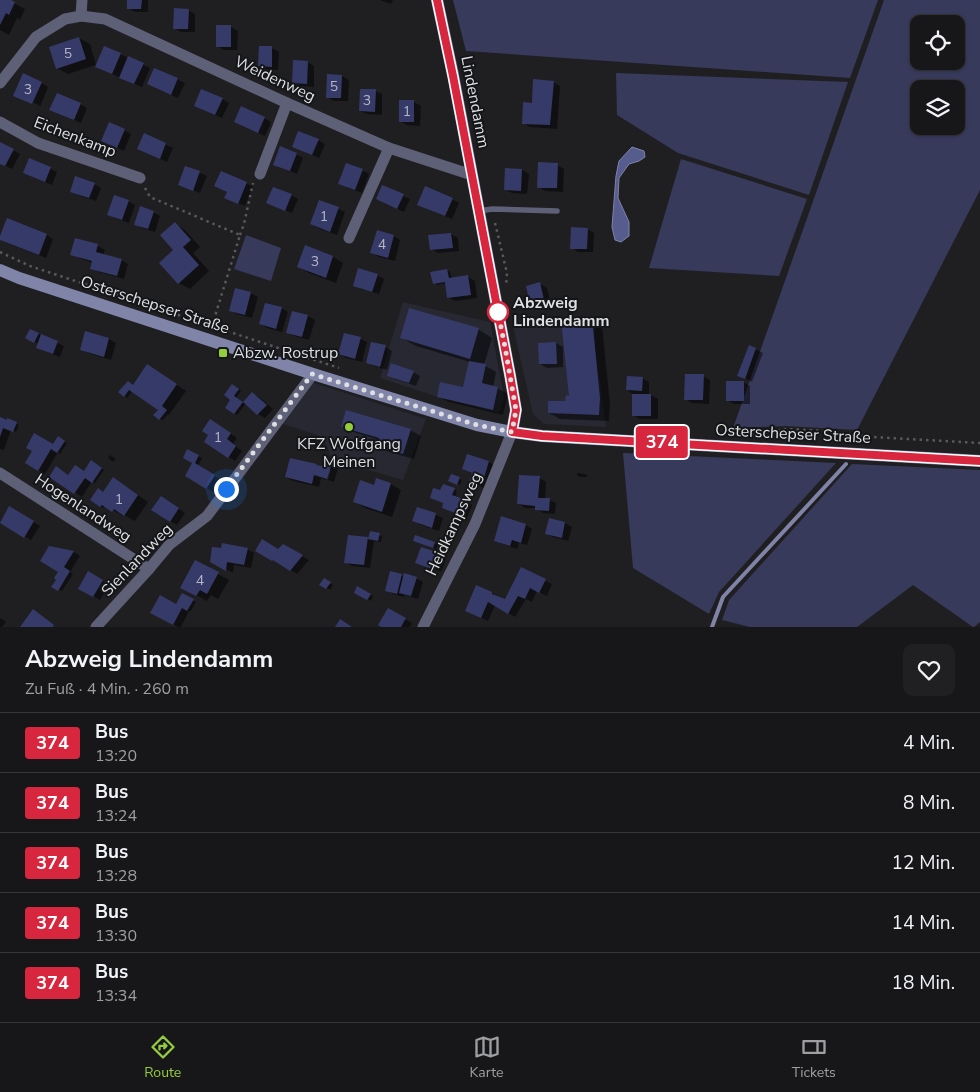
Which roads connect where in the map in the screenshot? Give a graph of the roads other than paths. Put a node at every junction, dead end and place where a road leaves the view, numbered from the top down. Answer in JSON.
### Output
{"nodes":[{"id":1,"x":82,"y":0,"type":"edge"},
{"id":2,"x":437,"y":0,"type":"edge"},
{"id":3,"x":81,"y":16,"type":"junction"},
{"id":4,"x":0,"y":83,"type":"edge"},
{"id":5,"x":286,"y":103,"type":"junction"},
{"id":6,"x":0,"y":122,"type":"edge"},
{"id":7,"x":389,"y":148,"type":"junction"},
{"id":8,"x":260,"y":174,"type":"road end"},
{"id":9,"x":472,"y":175,"type":"junction"},
{"id":10,"x":140,"y":178,"type":"road end"},
{"id":11,"x":479,"y":211,"type":"junction"},
{"id":12,"x":557,"y":211,"type":"dead end"},
{"id":13,"x":349,"y":238,"type":"dead end"},
{"id":14,"x":0,"y":270,"type":"edge"},
{"id":15,"x":312,"y":374,"type":"junction"},
{"id":16,"x":512,"y":432,"type":"junction"},
{"id":17,"x":980,"y":461,"type":"edge"},
{"id":18,"x":0,"y":473,"type":"edge"},
{"id":19,"x":149,"y":569,"type":"junction"},
{"id":20,"x":96,"y":627,"type":"edge"},
{"id":21,"x":423,"y":627,"type":"edge"}],
"edges":[{"from":1,"to":3,"type":"street"},
{"from":2,"to":9,"type":"main road","name":"Lindendamm"},
{"from":3,"to":4,"type":"street"},
{"from":3,"to":5,"type":"street","name":"Weidenweg"},
{"from":5,"to":7,"type":"street","name":"Weidenweg"},
{"from":5,"to":8,"type":"street"},
{"from":6,"to":10,"type":"street","name":"Eichenkamp"},
{"from":7,"to":9,"type":"street","name":"Weidenweg"},
{"from":7,"to":13,"type":"street"},
{"from":9,"to":11,"type":"main road","name":"Lindendamm"},
{"from":11,"to":12,"type":"lane"},
{"from":11,"to":16,"type":"main road","name":"Lindendamm"},
{"from":14,"to":15,"type":"main road","name":"Osterschepser Straße"},
{"from":15,"to":16,"type":"main road","name":"Osterschepser Straße"},
{"from":15,"to":19,"type":"street","name":"Sienlandweg"},
{"from":16,"to":17,"type":"main road","name":"Osterschepser Straße"},
{"from":16,"to":21,"type":"street","name":"Heidkampsweg"},
{"from":18,"to":19,"type":"street","name":"Hogenlandweg"},
{"from":19,"to":20,"type":"street","name":"Sienlandweg"}]}
